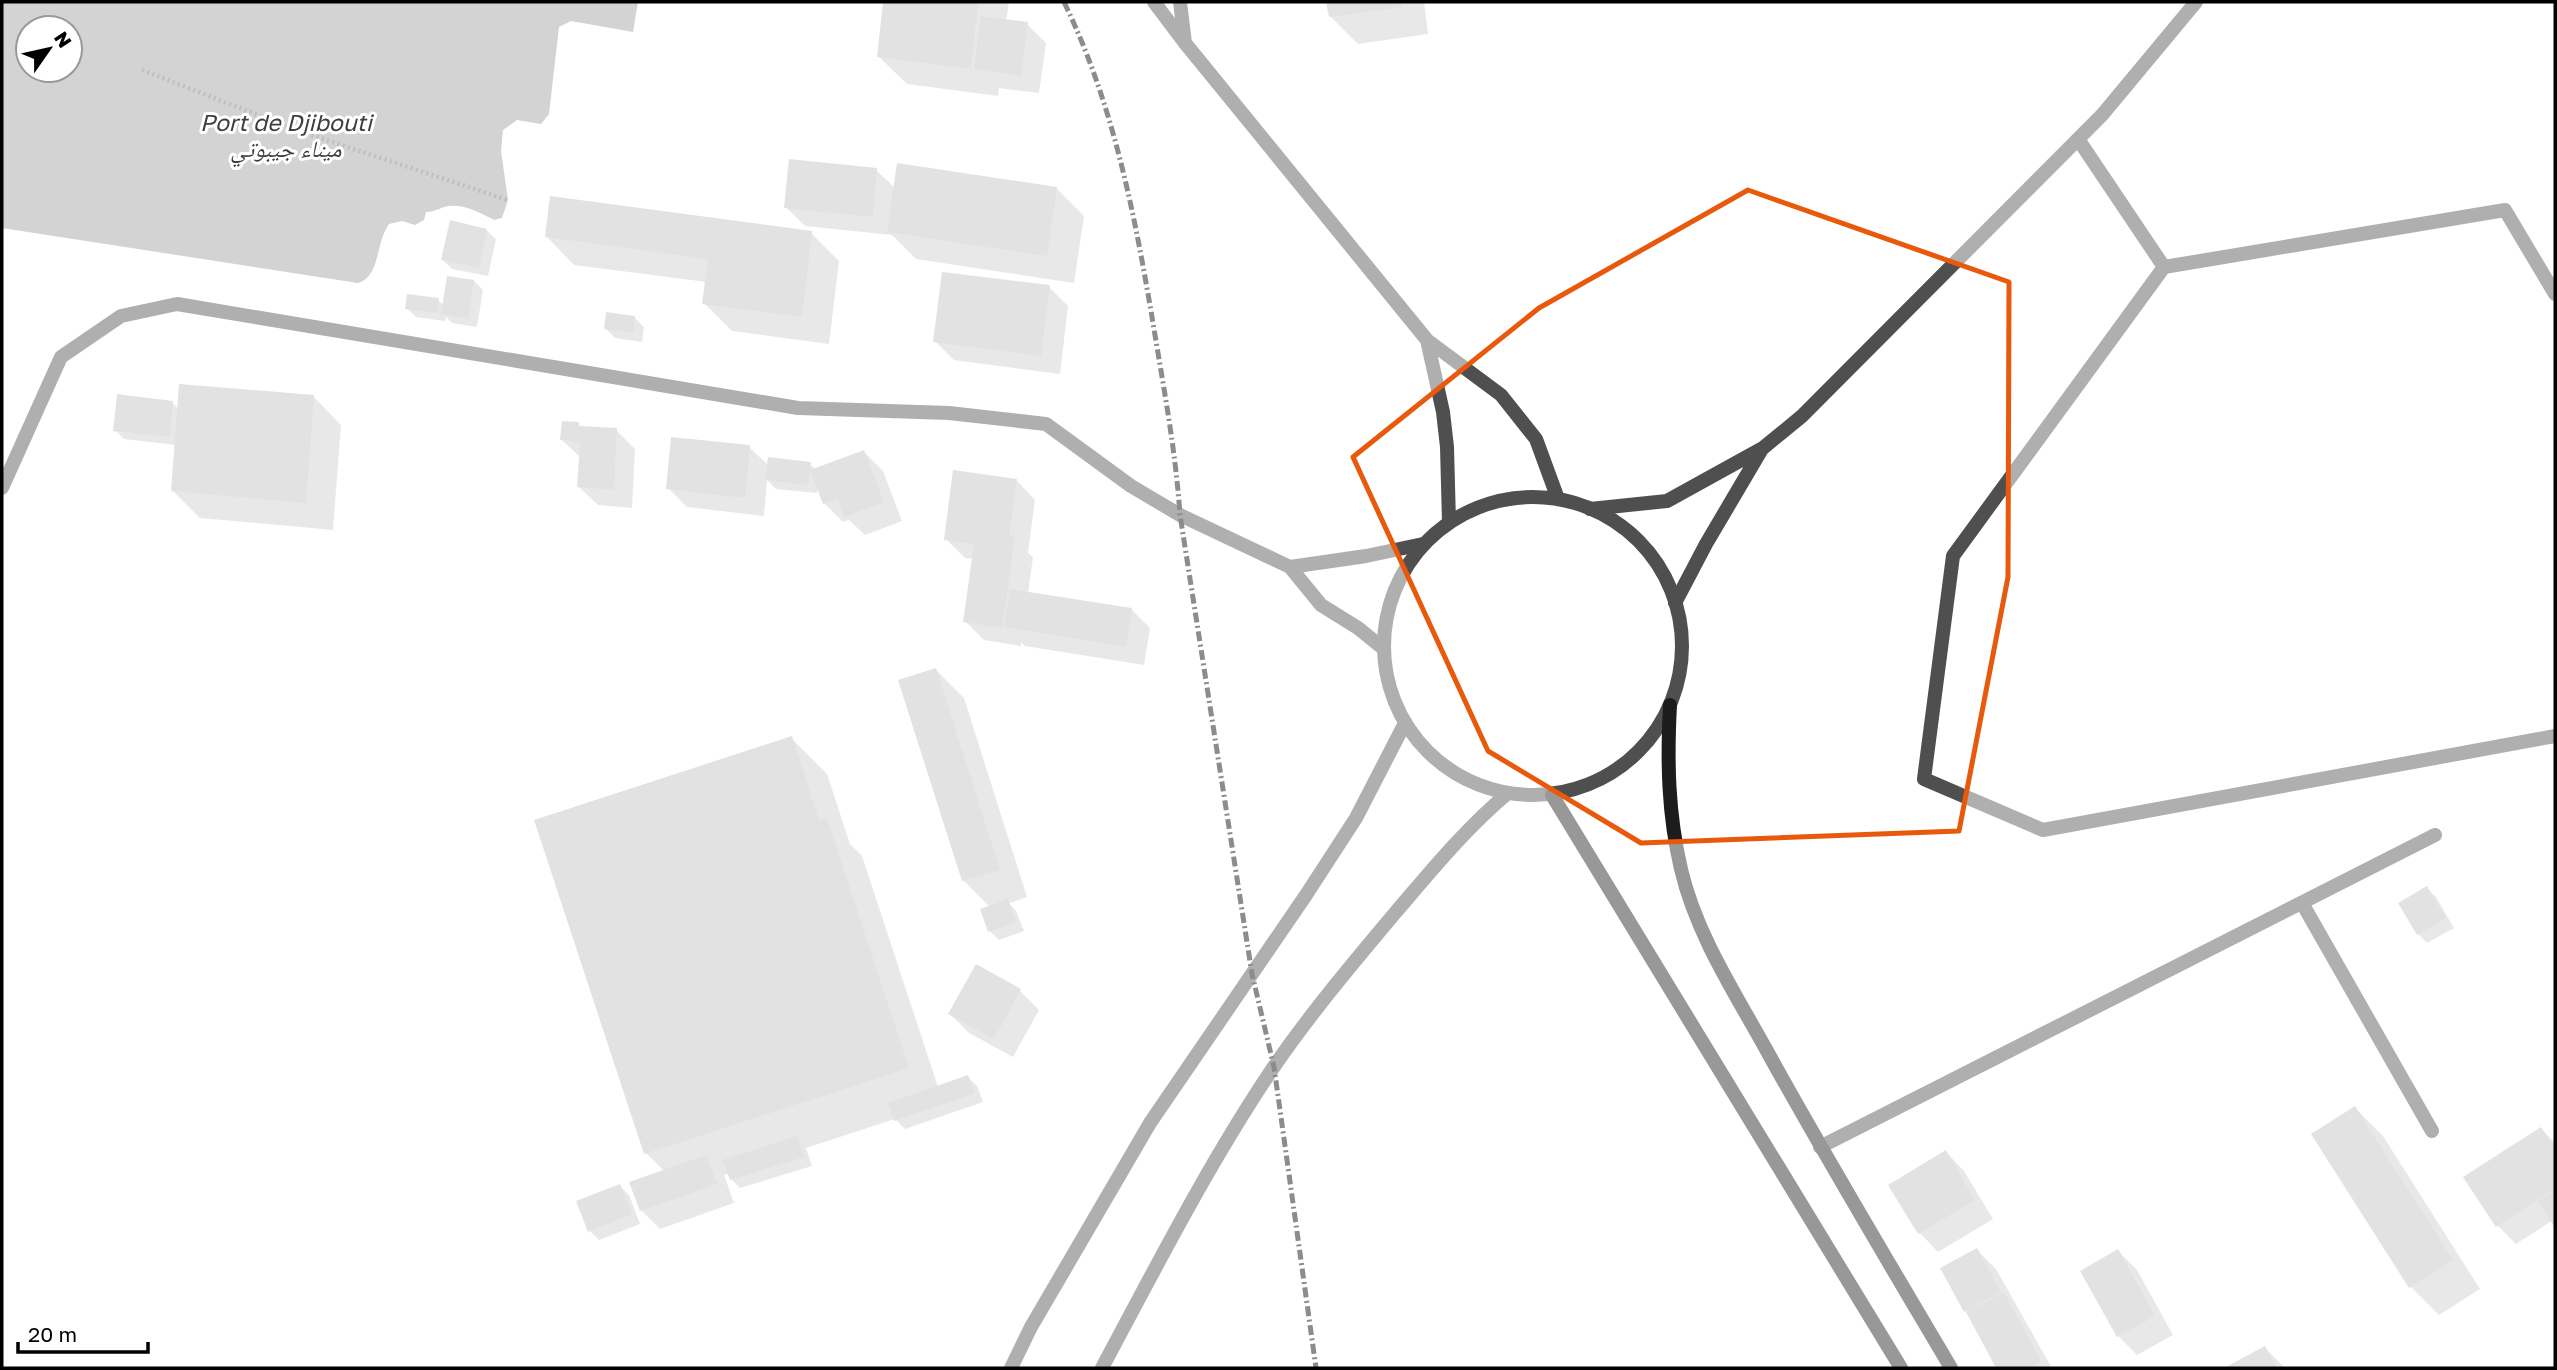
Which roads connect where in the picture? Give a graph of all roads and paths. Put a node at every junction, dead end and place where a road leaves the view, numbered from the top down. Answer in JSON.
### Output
{"nodes":[{"id":1,"x":1154,"y":2,"type":"edge"},
{"id":2,"x":1180,"y":2,"type":"edge"},
{"id":3,"x":2196,"y":2,"type":"edge"},
{"id":4,"x":1185,"y":43,"type":"junction"},
{"id":5,"x":142,"y":70,"type":"dead end"},
{"id":6,"x":2078,"y":139,"type":"junction"},
{"id":7,"x":508,"y":200,"type":"dead end"},
{"id":8,"x":2164,"y":267,"type":"junction"},
{"id":9,"x":2555,"y":294,"type":"edge"},
{"id":10,"x":1427,"y":340,"type":"junction"},
{"id":11,"x":1763,"y":448,"type":"junction"},
{"id":12,"x":2,"y":488,"type":"edge"},
{"id":13,"x":1558,"y":499,"type":"junction"},
{"id":14,"x":1590,"y":509,"type":"junction"},
{"id":15,"x":1449,"y":522,"type":"junction"},
{"id":16,"x":1423,"y":544,"type":"junction"},
{"id":17,"x":1290,"y":567,"type":"junction"},
{"id":18,"x":1675,"y":603,"type":"junction"},
{"id":19,"x":1384,"y":649,"type":"junction"},
{"id":20,"x":1670,"y":705,"type":"junction"},
{"id":21,"x":1405,"y":723,"type":"junction"},
{"id":22,"x":2555,"y":736,"type":"edge"},
{"id":23,"x":1508,"y":793,"type":"junction"},
{"id":24,"x":1552,"y":795,"type":"junction"},
{"id":25,"x":2435,"y":835,"type":"dead end"},
{"id":26,"x":2302,"y":903,"type":"junction"},
{"id":27,"x":2432,"y":1131,"type":"dead end"},
{"id":28,"x":1820,"y":1147,"type":"junction"},
{"id":29,"x":1011,"y":1368,"type":"edge"},
{"id":30,"x":1102,"y":1368,"type":"edge"},
{"id":31,"x":1901,"y":1368,"type":"edge"},
{"id":32,"x":1951,"y":1368,"type":"edge"}],
"edges":[{"from":1,"to":4,"type":"street"},
{"from":2,"to":4,"type":"street"},
{"from":3,"to":6,"type":"street"},
{"from":4,"to":10,"type":"street"},
{"from":5,"to":7,"type":"path"},
{"from":6,"to":8,"type":"street"},
{"from":6,"to":11,"type":"street"},
{"from":8,"to":9,"type":"street"},
{"from":8,"to":22,"type":"street"},
{"from":10,"to":13,"type":"street"},
{"from":10,"to":15,"type":"street"},
{"from":11,"to":14,"type":"street"},
{"from":11,"to":18,"type":"street"},
{"from":12,"to":17,"type":"street"},
{"from":13,"to":14,"type":"street"},
{"from":13,"to":15,"type":"street"},
{"from":14,"to":18,"type":"street"},
{"from":15,"to":16,"type":"street"},
{"from":16,"to":17,"type":"street"},
{"from":16,"to":19,"type":"street"},
{"from":17,"to":19,"type":"street"},
{"from":18,"to":20,"type":"street"},
{"from":19,"to":21,"type":"street"},
{"from":20,"to":24,"type":"street"},
{"from":20,"to":28,"type":"main road"},
{"from":21,"to":23,"type":"street"},
{"from":21,"to":29,"type":"street"},
{"from":23,"to":24,"type":"street"},
{"from":23,"to":30,"type":"street"},
{"from":24,"to":31,"type":"main road"},
{"from":25,"to":26,"type":"street"},
{"from":26,"to":27,"type":"street"},
{"from":26,"to":28,"type":"street"},
{"from":28,"to":32,"type":"main road"}]}
